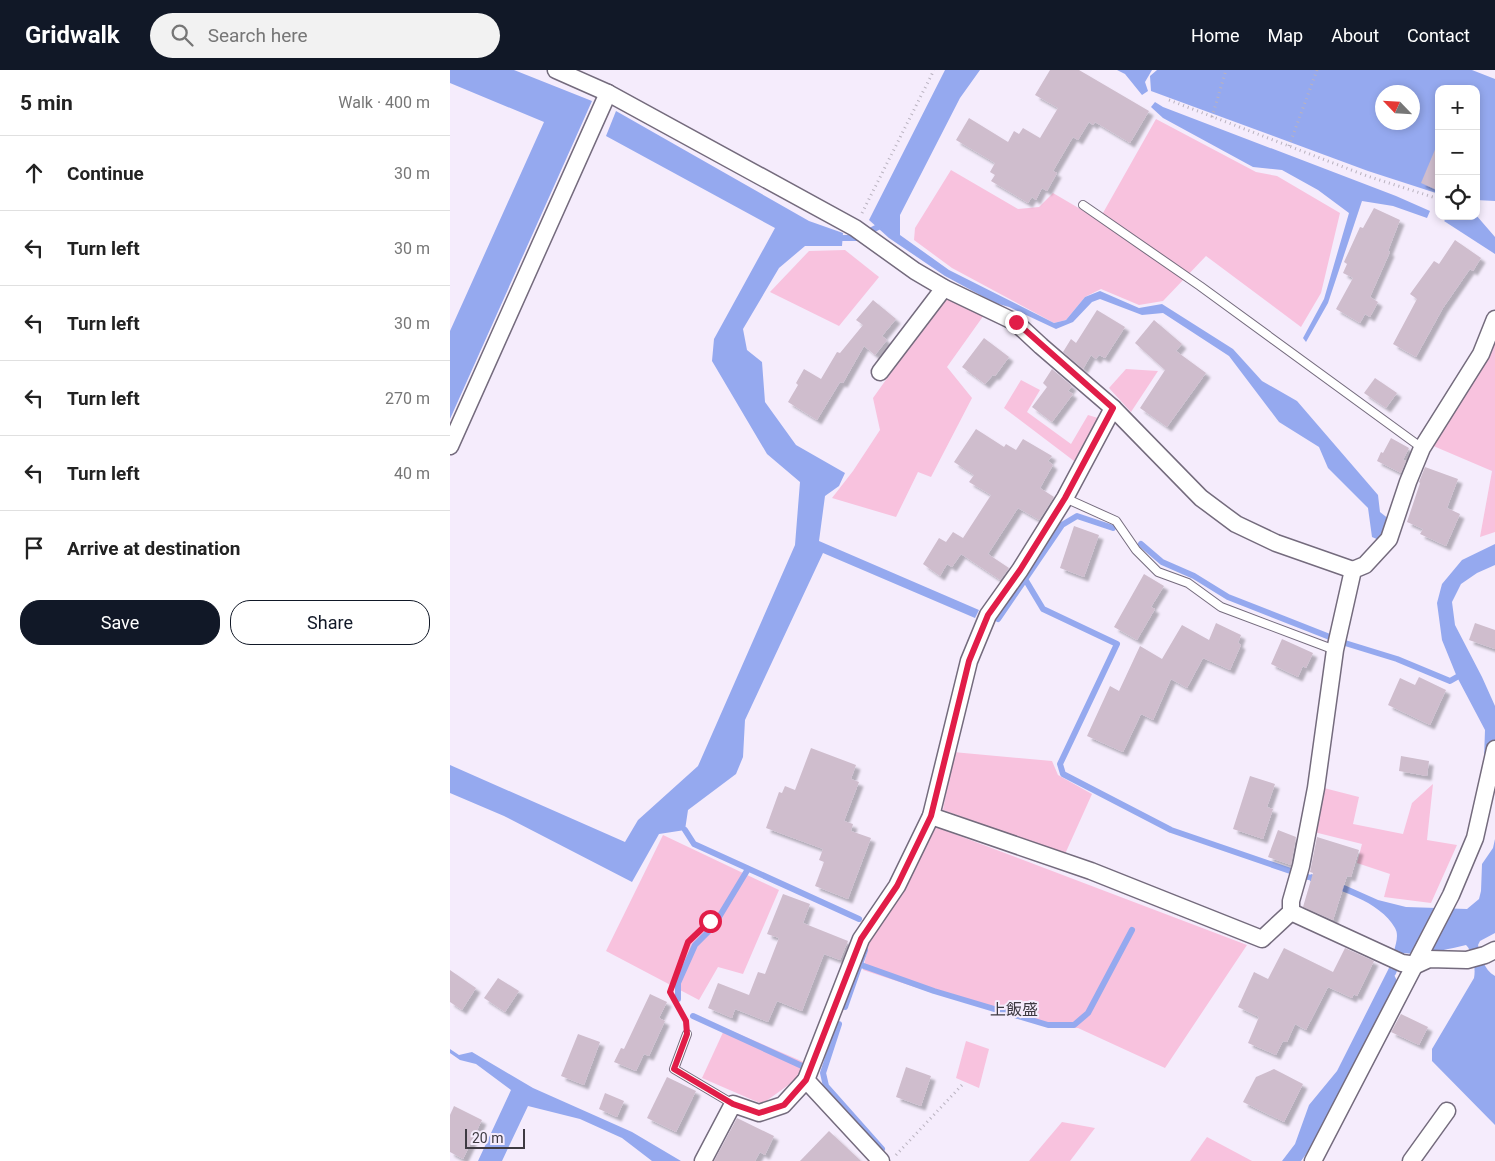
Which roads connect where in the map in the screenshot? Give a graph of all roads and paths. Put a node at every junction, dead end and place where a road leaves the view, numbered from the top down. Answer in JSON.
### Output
{"nodes":[{"id":1,"x":556,"y":70,"type":"edge"},
{"id":2,"x":934,"y":70,"type":"edge"},
{"id":3,"x":1226,"y":70,"type":"edge"},
{"id":4,"x":1317,"y":70,"type":"edge"},
{"id":5,"x":608,"y":93,"type":"junction"},
{"id":6,"x":1169,"y":100,"type":"dead end"},
{"id":7,"x":1212,"y":117,"type":"junction"},
{"id":8,"x":1289,"y":146,"type":"junction"},
{"id":9,"x":1435,"y":199,"type":"edge"},
{"id":10,"x":1083,"y":205,"type":"dead end"},
{"id":11,"x":855,"y":228,"type":"junction"},
{"id":12,"x":944,"y":288,"type":"junction"},
{"id":13,"x":1495,"y":319,"type":"edge"},
{"id":14,"x":880,"y":372,"type":"dead end"},
{"id":15,"x":1113,"y":408,"type":"junction"},
{"id":16,"x":450,"y":446,"type":"edge"},
{"id":17,"x":1422,"y":448,"type":"junction"},
{"id":18,"x":1065,"y":498,"type":"junction"},
{"id":19,"x":1353,"y":570,"type":"junction"},
{"id":20,"x":1337,"y":643,"type":"junction"},
{"id":21,"x":1495,"y":749,"type":"edge"},
{"id":22,"x":931,"y":816,"type":"junction"},
{"id":23,"x":1291,"y":912,"type":"junction"},
{"id":24,"x":710,"y":921,"type":"dead end"},
{"id":25,"x":1490,"y":953,"type":"edge"},
{"id":26,"x":1404,"y":962,"type":"junction"},
{"id":27,"x":687,"y":1034,"type":"joint"},
{"id":28,"x":806,"y":1080,"type":"junction"},
{"id":29,"x":962,"y":1084,"type":"dead end"},
{"id":30,"x":733,"y":1104,"type":"junction"},
{"id":31,"x":1447,"y":1110,"type":"dead end"},
{"id":32,"x":702,"y":1161,"type":"edge"},
{"id":33,"x":881,"y":1161,"type":"edge"},
{"id":34,"x":891,"y":1161,"type":"edge"},
{"id":35,"x":1313,"y":1161,"type":"edge"},
{"id":36,"x":1411,"y":1161,"type":"edge"}],
"edges":[{"from":1,"to":5,"type":"street"},
{"from":2,"to":11,"type":"path"},
{"from":3,"to":7,"type":"path"},
{"from":4,"to":8,"type":"path"},
{"from":5,"to":11,"type":"street"},
{"from":5,"to":16,"type":"street"},
{"from":6,"to":7,"type":"path"},
{"from":7,"to":8,"type":"path"},
{"from":8,"to":9,"type":"path"},
{"from":10,"to":17,"type":"lane"},
{"from":11,"to":12,"type":"street"},
{"from":12,"to":14,"type":"street"},
{"from":12,"to":15,"type":"street"},
{"from":13,"to":17,"type":"street"},
{"from":15,"to":18,"type":"street"},
{"from":15,"to":19,"type":"street"},
{"from":17,"to":19,"type":"street"},
{"from":18,"to":20,"type":"lane"},
{"from":18,"to":22,"type":"street"},
{"from":19,"to":20,"type":"street"},
{"from":20,"to":23,"type":"street"},
{"from":21,"to":26,"type":"street"},
{"from":22,"to":23,"type":"street"},
{"from":22,"to":28,"type":"street"},
{"from":23,"to":26,"type":"street"},
{"from":24,"to":27,"type":"path"},
{"from":25,"to":26,"type":"street"},
{"from":26,"to":35,"type":"street"},
{"from":27,"to":30,"type":"lane"},
{"from":28,"to":30,"type":"street"},
{"from":28,"to":33,"type":"street"},
{"from":29,"to":34,"type":"path"},
{"from":30,"to":32,"type":"street"},
{"from":31,"to":36,"type":"street"}]}
